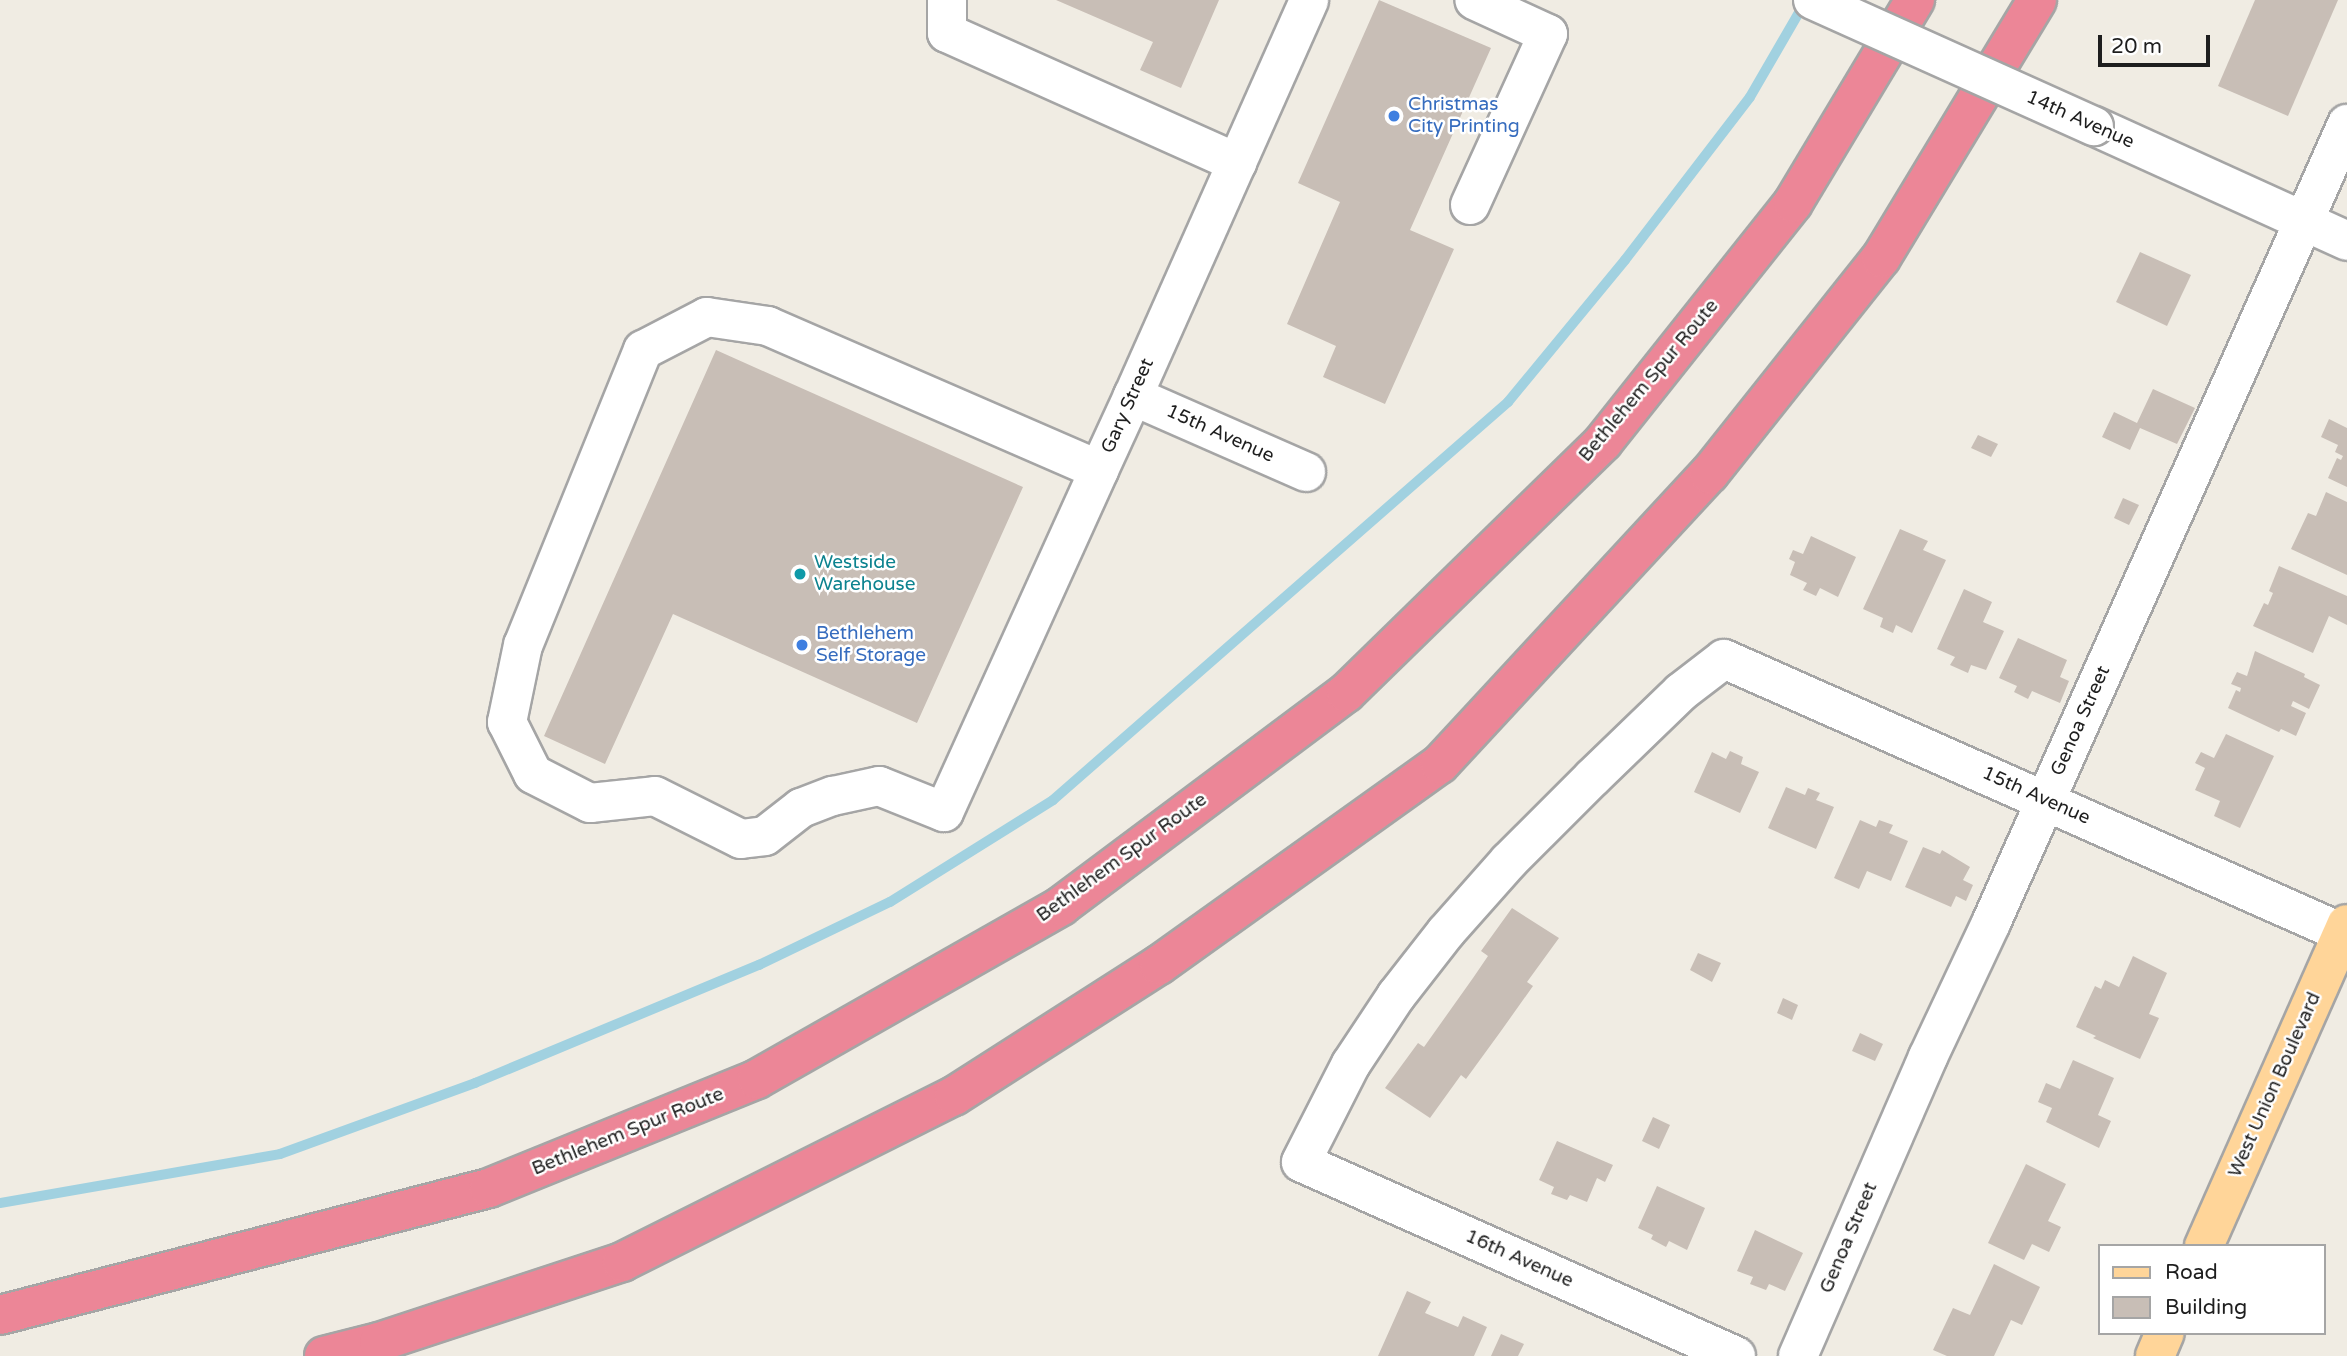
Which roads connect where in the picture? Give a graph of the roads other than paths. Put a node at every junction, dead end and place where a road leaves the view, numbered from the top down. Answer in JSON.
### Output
{"nodes":[{"id":1,"x":947,"y":0,"type":"edge"},
{"id":2,"x":1309,"y":0,"type":"edge"},
{"id":3,"x":1474,"y":0,"type":"edge"},
{"id":4,"x":1813,"y":0,"type":"edge"},
{"id":5,"x":1915,"y":0,"type":"edge"},
{"id":6,"x":2037,"y":0,"type":"edge"},
{"id":7,"x":2347,"y":124,"type":"edge"},
{"id":8,"x":1237,"y":163,"type":"junction"},
{"id":9,"x":1470,"y":205,"type":"dead end"},
{"id":10,"x":2304,"y":221,"type":"junction"},
{"id":11,"x":2347,"y":241,"type":"edge"},
{"id":12,"x":1133,"y":396,"type":"junction"},
{"id":13,"x":1100,"y":470,"type":"junction"},
{"id":14,"x":1306,"y":472,"type":"dead end"},
{"id":15,"x":2045,"y":800,"type":"junction"},
{"id":16,"x":2346,"y":931,"type":"edge"},
{"id":17,"x":1301,"y":1162,"type":"joint"},
{"id":18,"x":2205,"y":1244,"type":"edge"},
{"id":19,"x":0,"y":1315,"type":"edge"},
{"id":20,"x":2164,"y":1335,"type":"edge"},
{"id":21,"x":324,"y":1356,"type":"edge"},
{"id":22,"x":1736,"y":1356,"type":"edge"},
{"id":23,"x":1798,"y":1356,"type":"edge"},
{"id":24,"x":2155,"y":1356,"type":"edge"}],
"edges":[{"from":1,"to":8,"type":"street"},
{"from":2,"to":8,"type":"street","name":"Gary Street"},
{"from":3,"to":9,"type":"street"},
{"from":4,"to":10,"type":"street","name":"14th Avenue","bridge":true},
{"from":5,"to":19,"type":"highway","name":"Bethlehem Spur Route"},
{"from":6,"to":21,"type":"highway"},
{"from":7,"to":10,"type":"street","name":"Genoa Street"},
{"from":8,"to":12,"type":"street","name":"Gary Street"},
{"from":10,"to":11,"type":"street","name":"14th Avenue"},
{"from":10,"to":15,"type":"street","name":"Genoa Street"},
{"from":12,"to":13,"type":"street","name":"Gary Street"},
{"from":12,"to":14,"type":"street","name":"15th Avenue"},
{"from":13,"to":13,"type":"street","name":"Gary Street"},
{"from":15,"to":16,"type":"street","name":"15th Avenue"},
{"from":15,"to":17,"type":"street","name":"15th Avenue"},
{"from":15,"to":23,"type":"street","name":"Genoa Street"},
{"from":16,"to":18,"type":"main road","name":"West Union Boulevard"},
{"from":17,"to":22,"type":"street","name":"16th Avenue"},
{"from":20,"to":24,"type":"main road"}]}
